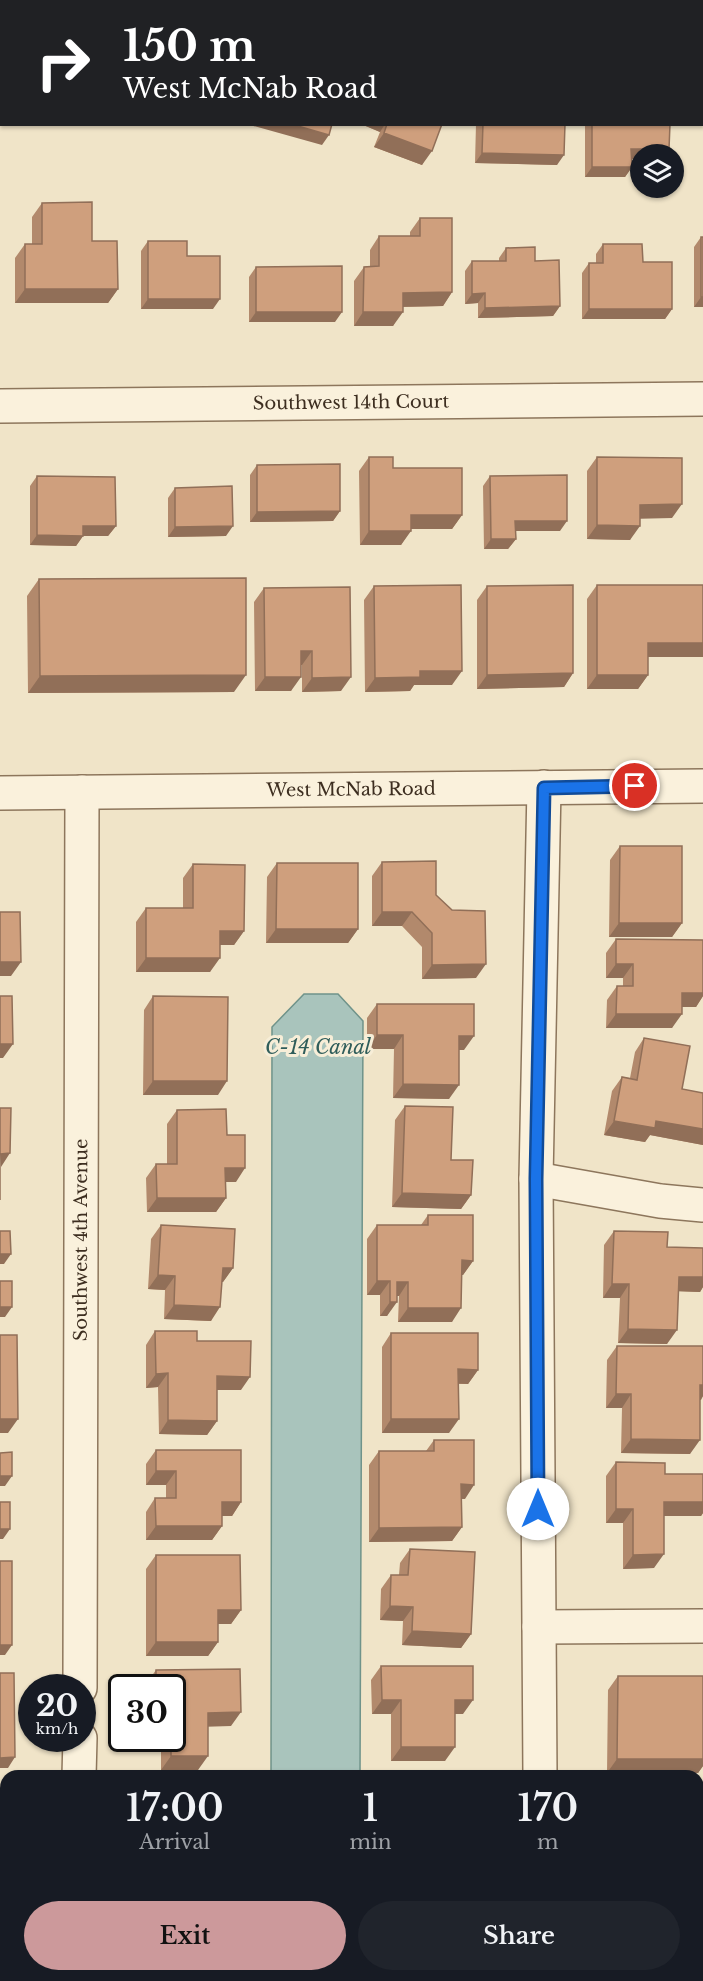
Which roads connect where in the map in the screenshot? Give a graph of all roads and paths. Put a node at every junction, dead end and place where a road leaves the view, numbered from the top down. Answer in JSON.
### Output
{"nodes":[{"id":1,"x":703,"y":399,"type":"edge"},
{"id":2,"x":0,"y":406,"type":"edge"},
{"id":3,"x":703,"y":786,"type":"edge"},
{"id":4,"x":544,"y":788,"type":"junction"},
{"id":5,"x":82,"y":792,"type":"junction"},
{"id":6,"x":0,"y":793,"type":"edge"},
{"id":7,"x":536,"y":1179,"type":"junction"},
{"id":8,"x":703,"y":1205,"type":"edge"},
{"id":9,"x":703,"y":1626,"type":"edge"},
{"id":10,"x":539,"y":1627,"type":"junction"},
{"id":11,"x":80,"y":1674,"type":"edge"},
{"id":12,"x":80,"y":1752,"type":"edge"},
{"id":13,"x":80,"y":1770,"type":"edge"},
{"id":14,"x":540,"y":1770,"type":"edge"}],
"edges":[{"from":1,"to":2,"type":"street","name":"Southwest 14th Court"},
{"from":3,"to":4,"type":"street","name":"West McNab Road"},
{"from":4,"to":5,"type":"street","name":"West McNab Road"},
{"from":4,"to":7,"type":"street"},
{"from":5,"to":6,"type":"street","name":"West McNab Road"},
{"from":5,"to":11,"type":"street","name":"Southwest 4th Avenue"},
{"from":7,"to":8,"type":"street"},
{"from":7,"to":10,"type":"street"},
{"from":9,"to":10,"type":"street"},
{"from":10,"to":14,"type":"street"},
{"from":12,"to":13,"type":"street"}]}
